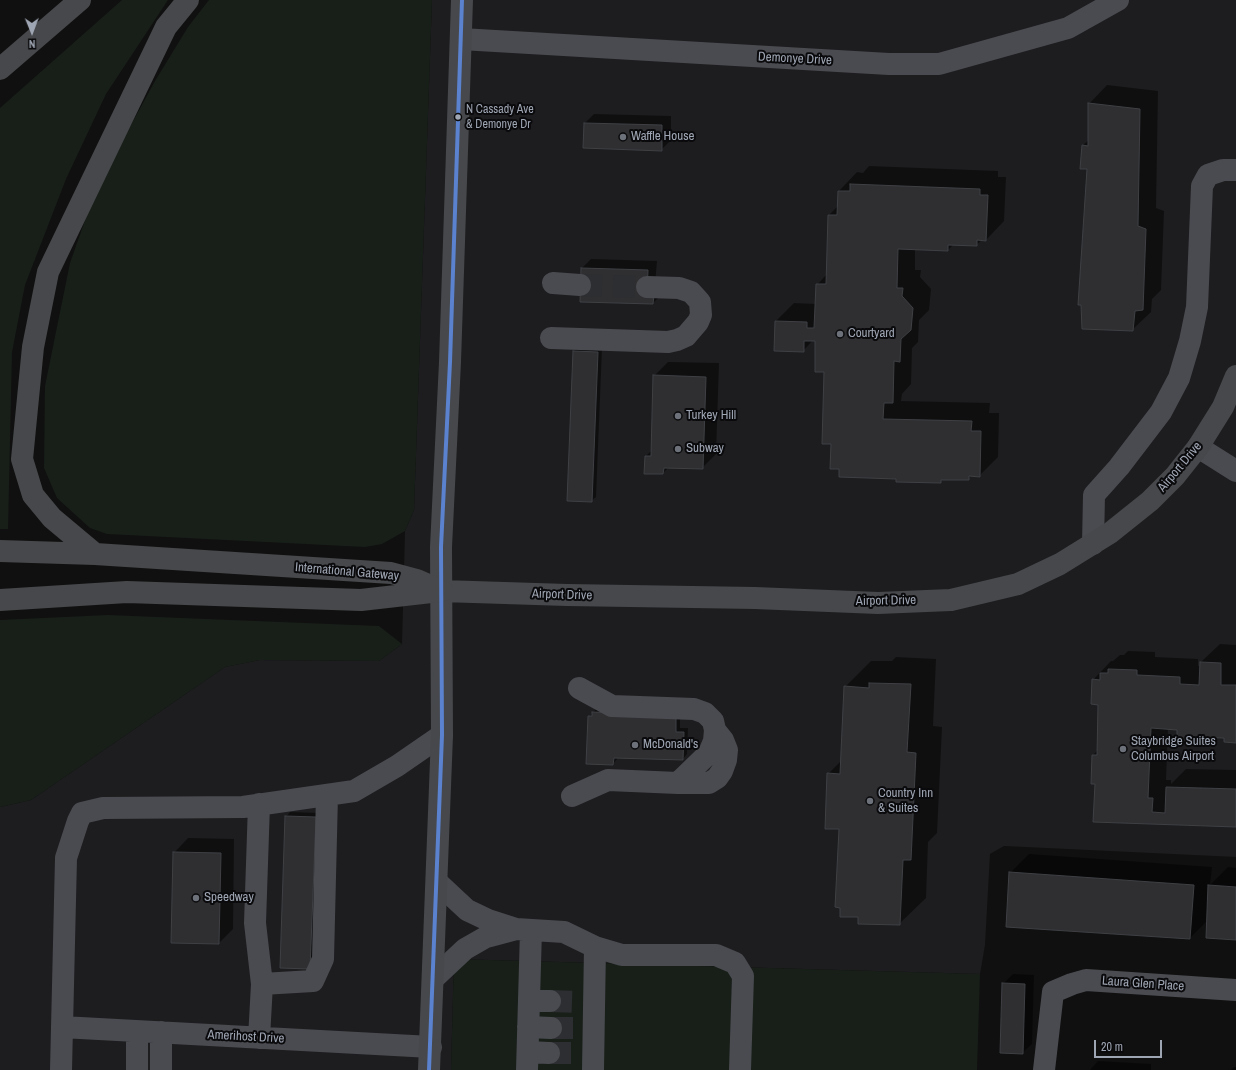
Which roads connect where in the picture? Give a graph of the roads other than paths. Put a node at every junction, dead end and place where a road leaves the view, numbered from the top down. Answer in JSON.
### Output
{"nodes":[{"id":1,"x":80,"y":0,"type":"edge"},
{"id":2,"x":188,"y":0,"type":"edge"},
{"id":3,"x":462,"y":0,"type":"edge"},
{"id":4,"x":1118,"y":0,"type":"edge"},
{"id":5,"x":461,"y":39,"type":"junction"},
{"id":6,"x":0,"y":69,"type":"edge"},
{"id":7,"x":1236,"y":170,"type":"edge"},
{"id":8,"x":552,"y":284,"type":"dead end"},
{"id":9,"x":580,"y":284,"type":"tunnel mouth"},
{"id":10,"x":647,"y":287,"type":"tunnel mouth"},
{"id":11,"x":551,"y":338,"type":"dead end"},
{"id":12,"x":1236,"y":376,"type":"edge"},
{"id":13,"x":1198,"y":447,"type":"junction"},
{"id":14,"x":1236,"y":471,"type":"edge"},
{"id":15,"x":1092,"y":544,"type":"junction"},
{"id":16,"x":0,"y":551,"type":"edge"},
{"id":17,"x":95,"y":554,"type":"junction"},
{"id":18,"x":442,"y":591,"type":"junction"},
{"id":19,"x":0,"y":600,"type":"edge"},
{"id":20,"x":579,"y":688,"type":"dead end"},
{"id":21,"x":442,"y":735,"type":"junction"},
{"id":22,"x":327,"y":795,"type":"junction"},
{"id":23,"x":572,"y":796,"type":"dead end"},
{"id":24,"x":260,"y":804,"type":"junction"},
{"id":25,"x":437,"y":882,"type":"junction"},
{"id":26,"x":523,"y":929,"type":"junction"},
{"id":27,"x":595,"y":947,"type":"junction"},
{"id":28,"x":433,"y":979,"type":"junction"},
{"id":29,"x":262,"y":984,"type":"junction"},
{"id":30,"x":1236,"y":990,"type":"edge"},
{"id":31,"x":62,"y":1027,"type":"junction"},
{"id":32,"x":528,"y":1027,"type":"junction"},
{"id":33,"x":551,"y":1028,"type":"tunnel mouth"},
{"id":34,"x":137,"y":1032,"type":"junction"},
{"id":35,"x":161,"y":1032,"type":"junction"},
{"id":36,"x":259,"y":1038,"type":"junction"},
{"id":37,"x":430,"y":1047,"type":"junction"},
{"id":38,"x":549,"y":1053,"type":"tunnel mouth"},
{"id":39,"x":588,"y":1059,"type":"edge"},
{"id":40,"x":528,"y":1061,"type":"edge"},
{"id":41,"x":61,"y":1070,"type":"edge"},
{"id":42,"x":137,"y":1070,"type":"edge"},
{"id":43,"x":161,"y":1070,"type":"edge"},
{"id":44,"x":429,"y":1070,"type":"edge"},
{"id":45,"x":740,"y":1070,"type":"edge"},
{"id":46,"x":1044,"y":1070,"type":"edge"}],
"edges":[{"from":1,"to":6,"type":"highway"},
{"from":2,"to":17,"type":"highway"},
{"from":3,"to":5,"type":"main road"},
{"from":4,"to":5,"type":"street","name":"Demonye Drive"},
{"from":5,"to":18,"type":"main road"},
{"from":7,"to":15,"type":"street"},
{"from":8,"to":9,"type":"street"},
{"from":10,"to":11,"type":"street"},
{"from":12,"to":13,"type":"main road","name":"Airport Drive"},
{"from":13,"to":14,"type":"street"},
{"from":13,"to":15,"type":"main road","name":"Airport Drive"},
{"from":15,"to":18,"type":"main road","name":"Airport Drive"},
{"from":16,"to":17,"type":"highway","name":"International Gateway"},
{"from":17,"to":18,"type":"highway","name":"International Gateway"},
{"from":18,"to":19,"type":"highway","name":"International Gateway"},
{"from":18,"to":21,"type":"main road"},
{"from":20,"to":23,"type":"street"},
{"from":21,"to":22,"type":"street"},
{"from":21,"to":25,"type":"main road"},
{"from":22,"to":24,"type":"street"},
{"from":22,"to":29,"type":"street"},
{"from":24,"to":29,"type":"street"},
{"from":24,"to":31,"type":"street"},
{"from":25,"to":26,"type":"street"},
{"from":25,"to":28,"type":"main road"},
{"from":26,"to":27,"type":"street"},
{"from":26,"to":28,"type":"street"},
{"from":26,"to":32,"type":"street"},
{"from":27,"to":39,"type":"street"},
{"from":27,"to":45,"type":"street"},
{"from":28,"to":37,"type":"main road"},
{"from":29,"to":36,"type":"street"},
{"from":30,"to":46,"type":"street","name":"Laura Glen Place"},
{"from":31,"to":34,"type":"street","name":"Amerihost Drive"},
{"from":31,"to":41,"type":"street"},
{"from":32,"to":33,"type":"street"},
{"from":32,"to":40,"type":"street"},
{"from":34,"to":35,"type":"street","name":"Amerihost Drive"},
{"from":34,"to":42,"type":"street"},
{"from":35,"to":36,"type":"street","name":"Amerihost Drive"},
{"from":35,"to":43,"type":"street"},
{"from":36,"to":37,"type":"street","name":"Amerihost Drive"},
{"from":37,"to":44,"type":"main road"},
{"from":38,"to":40,"type":"street"}]}
